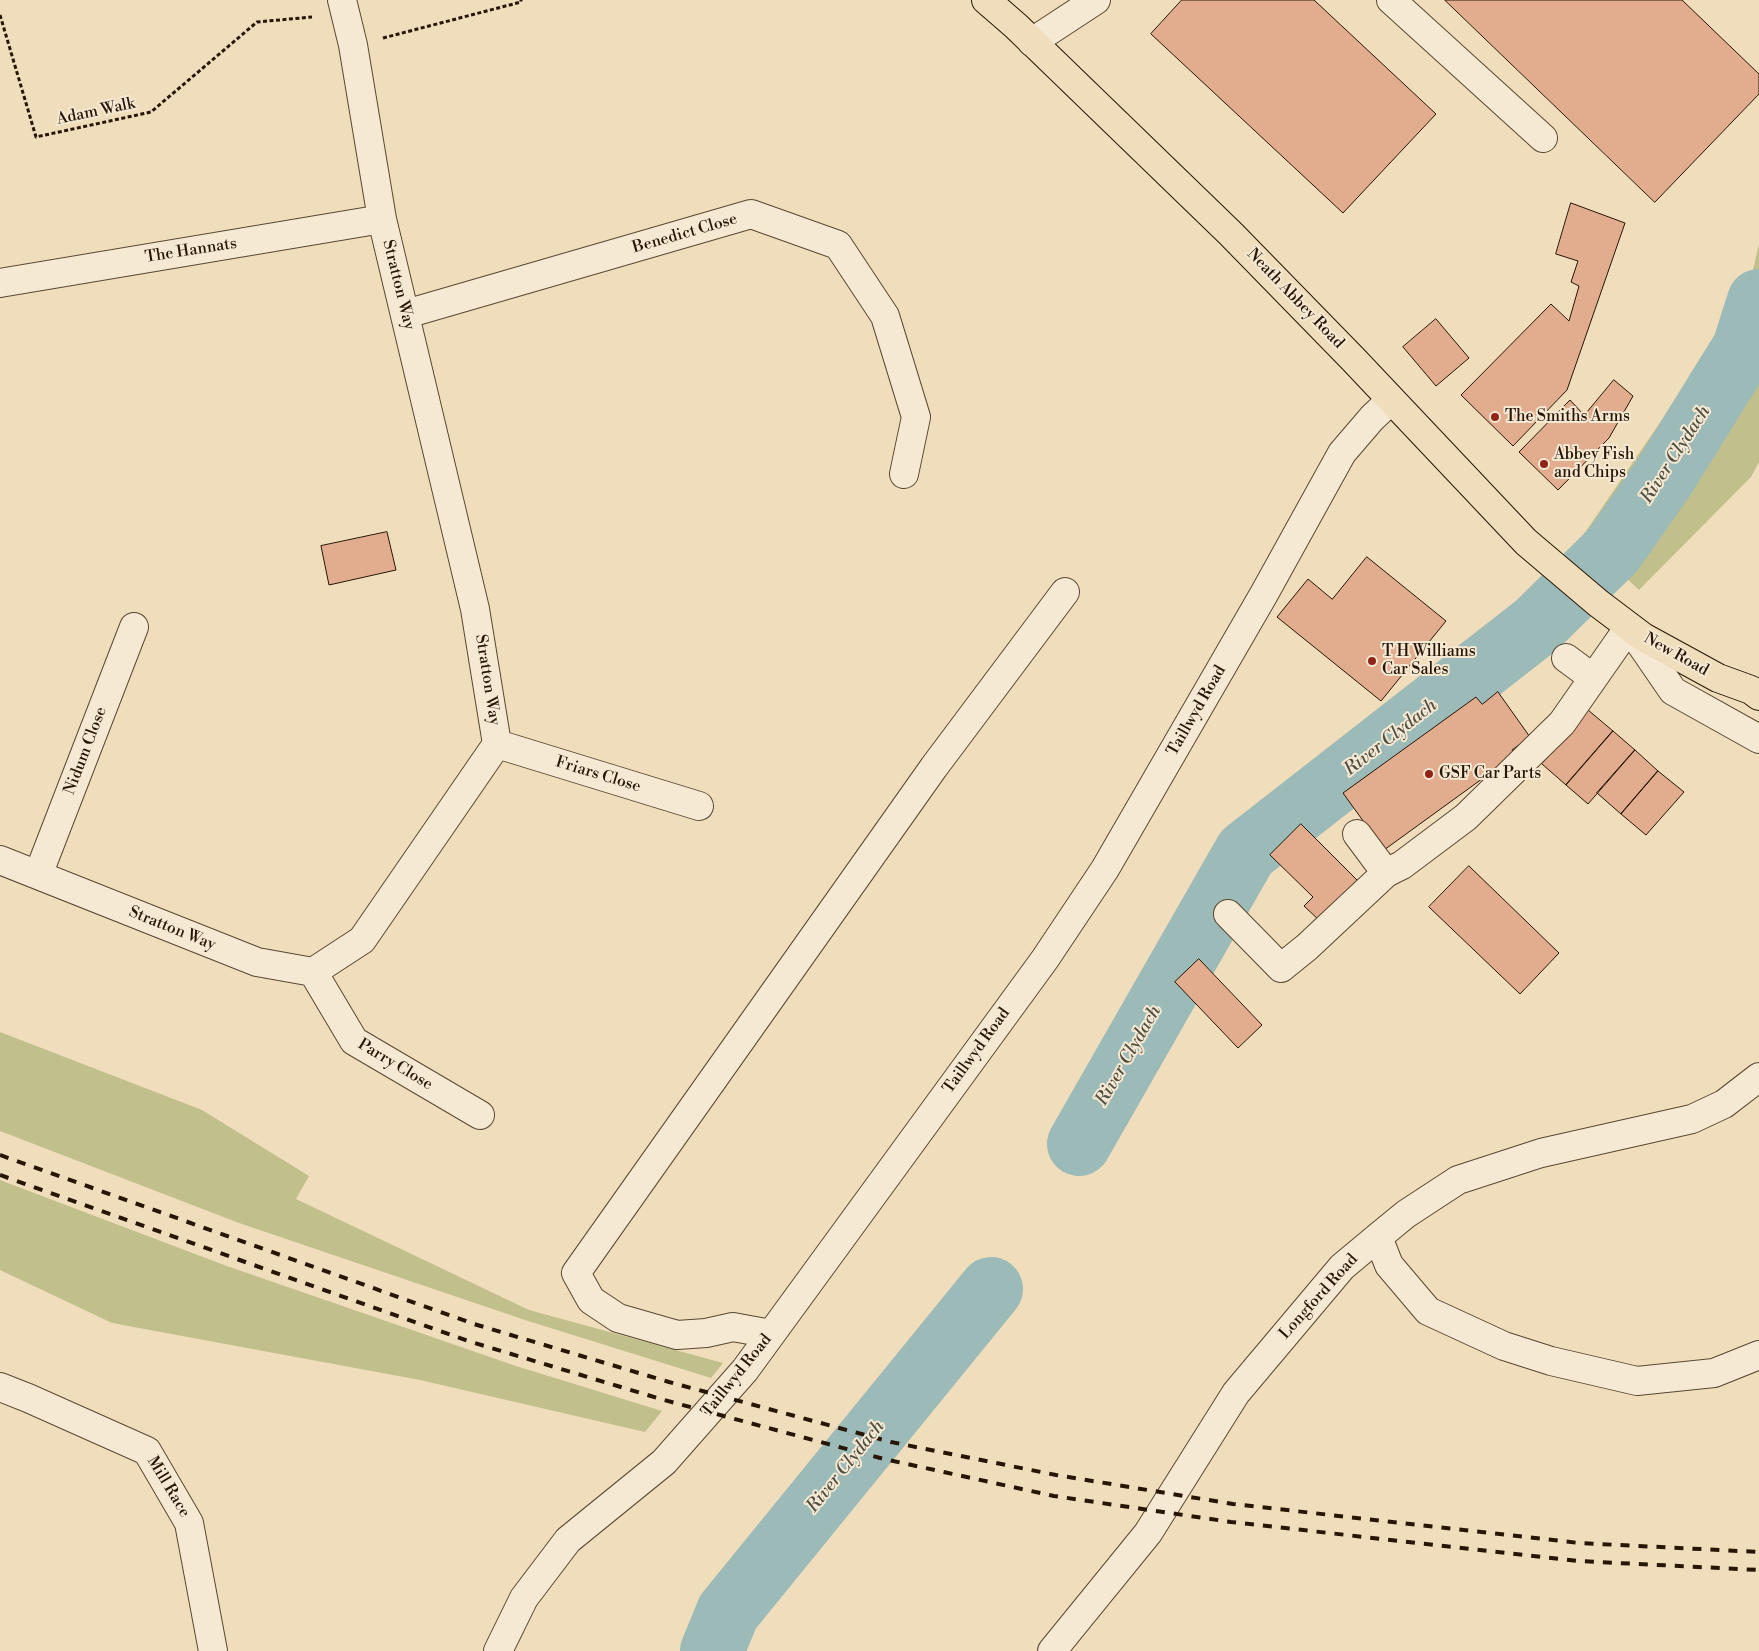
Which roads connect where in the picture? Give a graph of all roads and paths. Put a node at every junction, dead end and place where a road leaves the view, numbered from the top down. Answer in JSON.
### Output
{"nodes":[{"id":1,"x":521,"y":0,"type":"edge"},
{"id":2,"x":986,"y":0,"type":"edge"},
{"id":3,"x":1096,"y":0,"type":"edge"},
{"id":4,"x":1391,"y":0,"type":"edge"},
{"id":5,"x":344,"y":7,"type":"edge"},
{"id":6,"x":0,"y":15,"type":"edge"},
{"id":7,"x":1032,"y":42,"type":"junction"},
{"id":8,"x":353,"y":45,"type":"junction"},
{"id":9,"x":1543,"y":138,"type":"dead end"},
{"id":10,"x":382,"y":219,"type":"junction"},
{"id":11,"x":0,"y":283,"type":"edge"},
{"id":12,"x":406,"y":314,"type":"junction"},
{"id":13,"x":1391,"y":400,"type":"junction"},
{"id":14,"x":904,"y":474,"type":"dead end"},
{"id":15,"x":1066,"y":592,"type":"dead end"},
{"id":16,"x":1598,"y":603,"type":"joint"},
{"id":17,"x":1629,"y":627,"type":"junction"},
{"id":18,"x":134,"y":628,"type":"dead end"},
{"id":19,"x":1566,"y":658,"type":"dead end"},
{"id":20,"x":1593,"y":678,"type":"junction"},
{"id":21,"x":1756,"y":688,"type":"edge"},
{"id":22,"x":1759,"y":739,"type":"edge"},
{"id":23,"x":497,"y":744,"type":"junction"},
{"id":24,"x":698,"y":806,"type":"dead end"},
{"id":25,"x":1357,"y":834,"type":"dead end"},
{"id":26,"x":0,"y":860,"type":"edge"},
{"id":27,"x":1386,"y":873,"type":"junction"},
{"id":28,"x":38,"y":875,"type":"junction"},
{"id":29,"x":1228,"y":914,"type":"dead end"},
{"id":30,"x":313,"y":972,"type":"junction"},
{"id":31,"x":1759,"y":1077,"type":"edge"},
{"id":32,"x":480,"y":1115,"type":"dead end"},
{"id":33,"x":1378,"y":1237,"type":"junction"},
{"id":34,"x":772,"y":1334,"type":"junction"},
{"id":35,"x":1759,"y":1355,"type":"edge"},
{"id":36,"x":0,"y":1387,"type":"edge"},
{"id":37,"x":213,"y":1651,"type":"edge"},
{"id":38,"x":498,"y":1651,"type":"edge"},
{"id":39,"x":1052,"y":1651,"type":"edge"}],
"edges":[{"from":1,"to":8,"type":"path"},
{"from":2,"to":7,"type":"main road","name":"Neath Abbey Road"},
{"from":3,"to":7,"type":"street"},
{"from":4,"to":9,"type":"street"},
{"from":5,"to":6,"type":"path","name":"Adam Walk"},
{"from":5,"to":8,"type":"street","name":"Stratton Way"},
{"from":7,"to":13,"type":"main road","name":"Neath Abbey Road"},
{"from":8,"to":10,"type":"street","name":"Stratton Way"},
{"from":10,"to":11,"type":"street","name":"The Hannats"},
{"from":10,"to":12,"type":"street","name":"Stratton Way"},
{"from":12,"to":14,"type":"street","name":"Benedict Close"},
{"from":12,"to":23,"type":"street","name":"Stratton Way"},
{"from":13,"to":16,"type":"main road","name":"Neath Abbey Road"},
{"from":13,"to":34,"type":"street","name":"Taillwyd Road"},
{"from":15,"to":34,"type":"street"},
{"from":16,"to":17,"type":"main road","name":"New Road"},
{"from":17,"to":20,"type":"street"},
{"from":17,"to":21,"type":"main road","name":"New Road"},
{"from":17,"to":22,"type":"street"},
{"from":18,"to":28,"type":"street","name":"Nidum Close"},
{"from":19,"to":20,"type":"street"},
{"from":20,"to":27,"type":"street"},
{"from":23,"to":24,"type":"street","name":"Friars Close"},
{"from":23,"to":30,"type":"street","name":"Stratton Way"},
{"from":25,"to":27,"type":"street"},
{"from":26,"to":28,"type":"street","name":"Stratton Way"},
{"from":27,"to":29,"type":"street"},
{"from":28,"to":30,"type":"street","name":"Stratton Way"},
{"from":30,"to":32,"type":"street","name":"Parry Close"},
{"from":31,"to":33,"type":"street","name":"Longford Road"},
{"from":33,"to":35,"type":"street"},
{"from":33,"to":39,"type":"street","name":"Longford Road"},
{"from":34,"to":38,"type":"street","name":"Taillwyd Road"},
{"from":36,"to":37,"type":"street","name":"Mill Race"}]}
